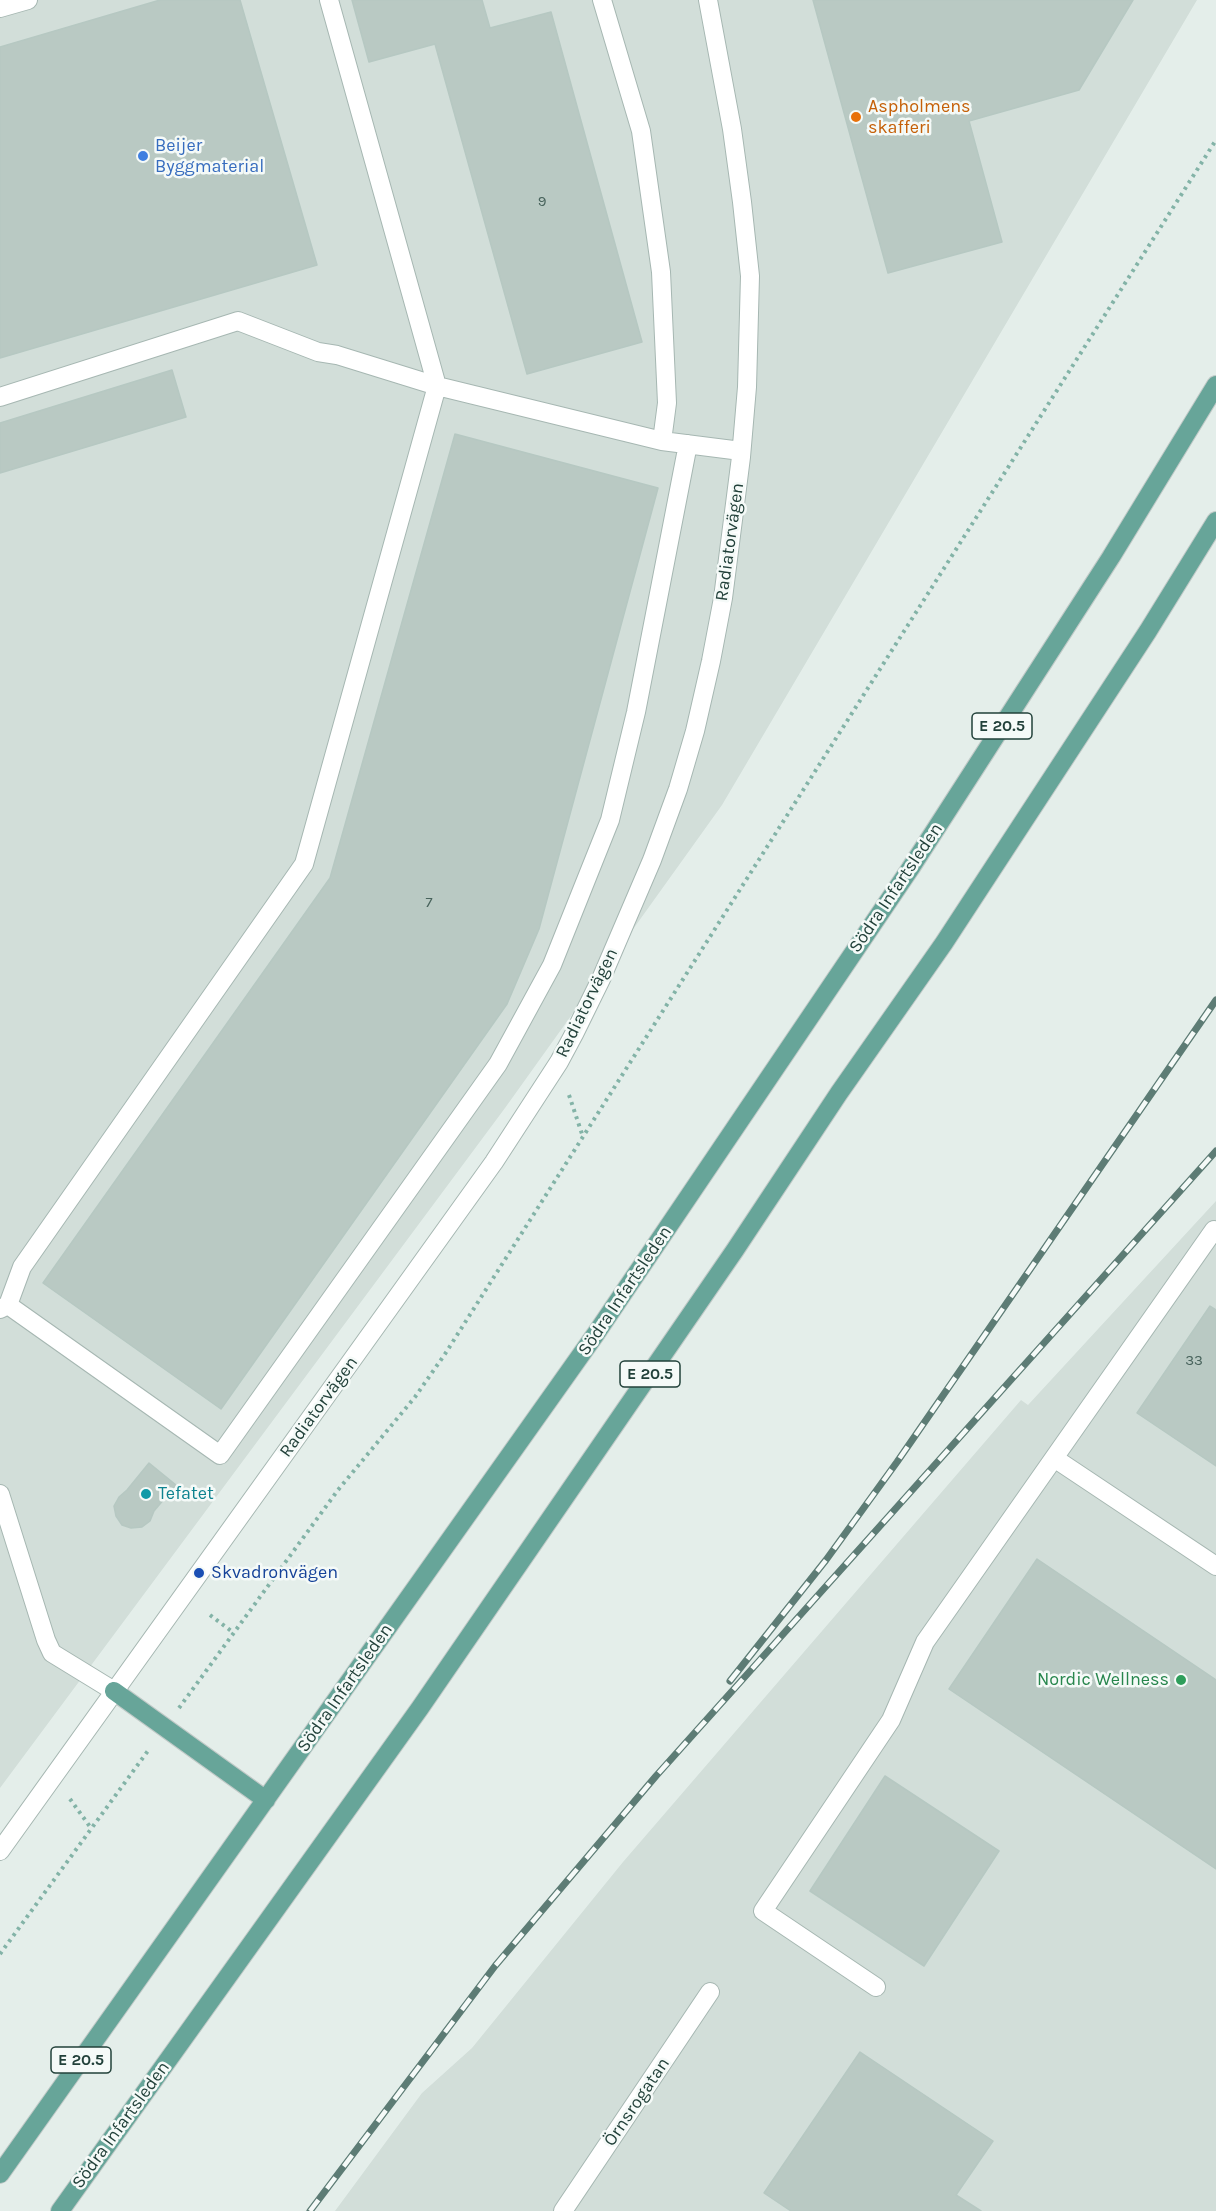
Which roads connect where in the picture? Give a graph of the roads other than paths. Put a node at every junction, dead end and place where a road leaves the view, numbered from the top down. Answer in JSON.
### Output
{"nodes":[{"id":1,"x":28,"y":0,"type":"edge"},
{"id":2,"x":329,"y":0,"type":"edge"},
{"id":3,"x":602,"y":0,"type":"edge"},
{"id":4,"x":708,"y":0,"type":"edge"},
{"id":5,"x":0,"y":8,"type":"edge"},
{"id":6,"x":1216,"y":385,"type":"edge"},
{"id":7,"x":437,"y":386,"type":"junction"},
{"id":8,"x":0,"y":397,"type":"edge"},
{"id":9,"x":662,"y":441,"type":"junction"},
{"id":10,"x":688,"y":444,"type":"junction"},
{"id":11,"x":741,"y":451,"type":"junction"},
{"id":12,"x":1216,"y":521,"type":"edge"},
{"id":13,"x":1216,"y":1231,"type":"edge"},
{"id":14,"x":4,"y":1307,"type":"edge"},
{"id":15,"x":1054,"y":1458,"type":"junction"},
{"id":16,"x":0,"y":1494,"type":"edge"},
{"id":17,"x":1216,"y":1566,"type":"edge"},
{"id":18,"x":114,"y":1691,"type":"junction"},
{"id":19,"x":266,"y":1800,"type":"junction"},
{"id":20,"x":0,"y":1851,"type":"edge"},
{"id":21,"x":876,"y":1987,"type":"dead end"},
{"id":22,"x":711,"y":1992,"type":"dead end"},
{"id":23,"x":0,"y":2174,"type":"edge"},
{"id":24,"x":60,"y":2211,"type":"edge"},
{"id":25,"x":563,"y":2211,"type":"edge"}],
"edges":[{"from":1,"to":5,"type":"street"},
{"from":2,"to":7,"type":"street"},
{"from":3,"to":9,"type":"street"},
{"from":4,"to":11,"type":"street","name":"Radiatorvägen"},
{"from":6,"to":19,"type":"main road","name":"Södra Infartsleden","number":"E 20.5"},
{"from":7,"to":8,"type":"street"},
{"from":7,"to":9,"type":"street"},
{"from":7,"to":14,"type":"street"},
{"from":9,"to":10,"type":"street"},
{"from":10,"to":11,"type":"street"},
{"from":10,"to":14,"type":"street"},
{"from":11,"to":18,"type":"street","name":"Radiatorvägen"},
{"from":12,"to":24,"type":"main road","name":"Södra Infartsleden","number":"E 20.5"},
{"from":13,"to":15,"type":"street"},
{"from":15,"to":17,"type":"street"},
{"from":15,"to":21,"type":"street"},
{"from":16,"to":18,"type":"street"},
{"from":18,"to":19,"type":"main road"},
{"from":18,"to":20,"type":"street","name":"Radiatorvägen"},
{"from":19,"to":23,"type":"main road","name":"Södra Infartsleden","number":"E 20.5"},
{"from":22,"to":25,"type":"street","name":"Örnsrogatan"}]}
